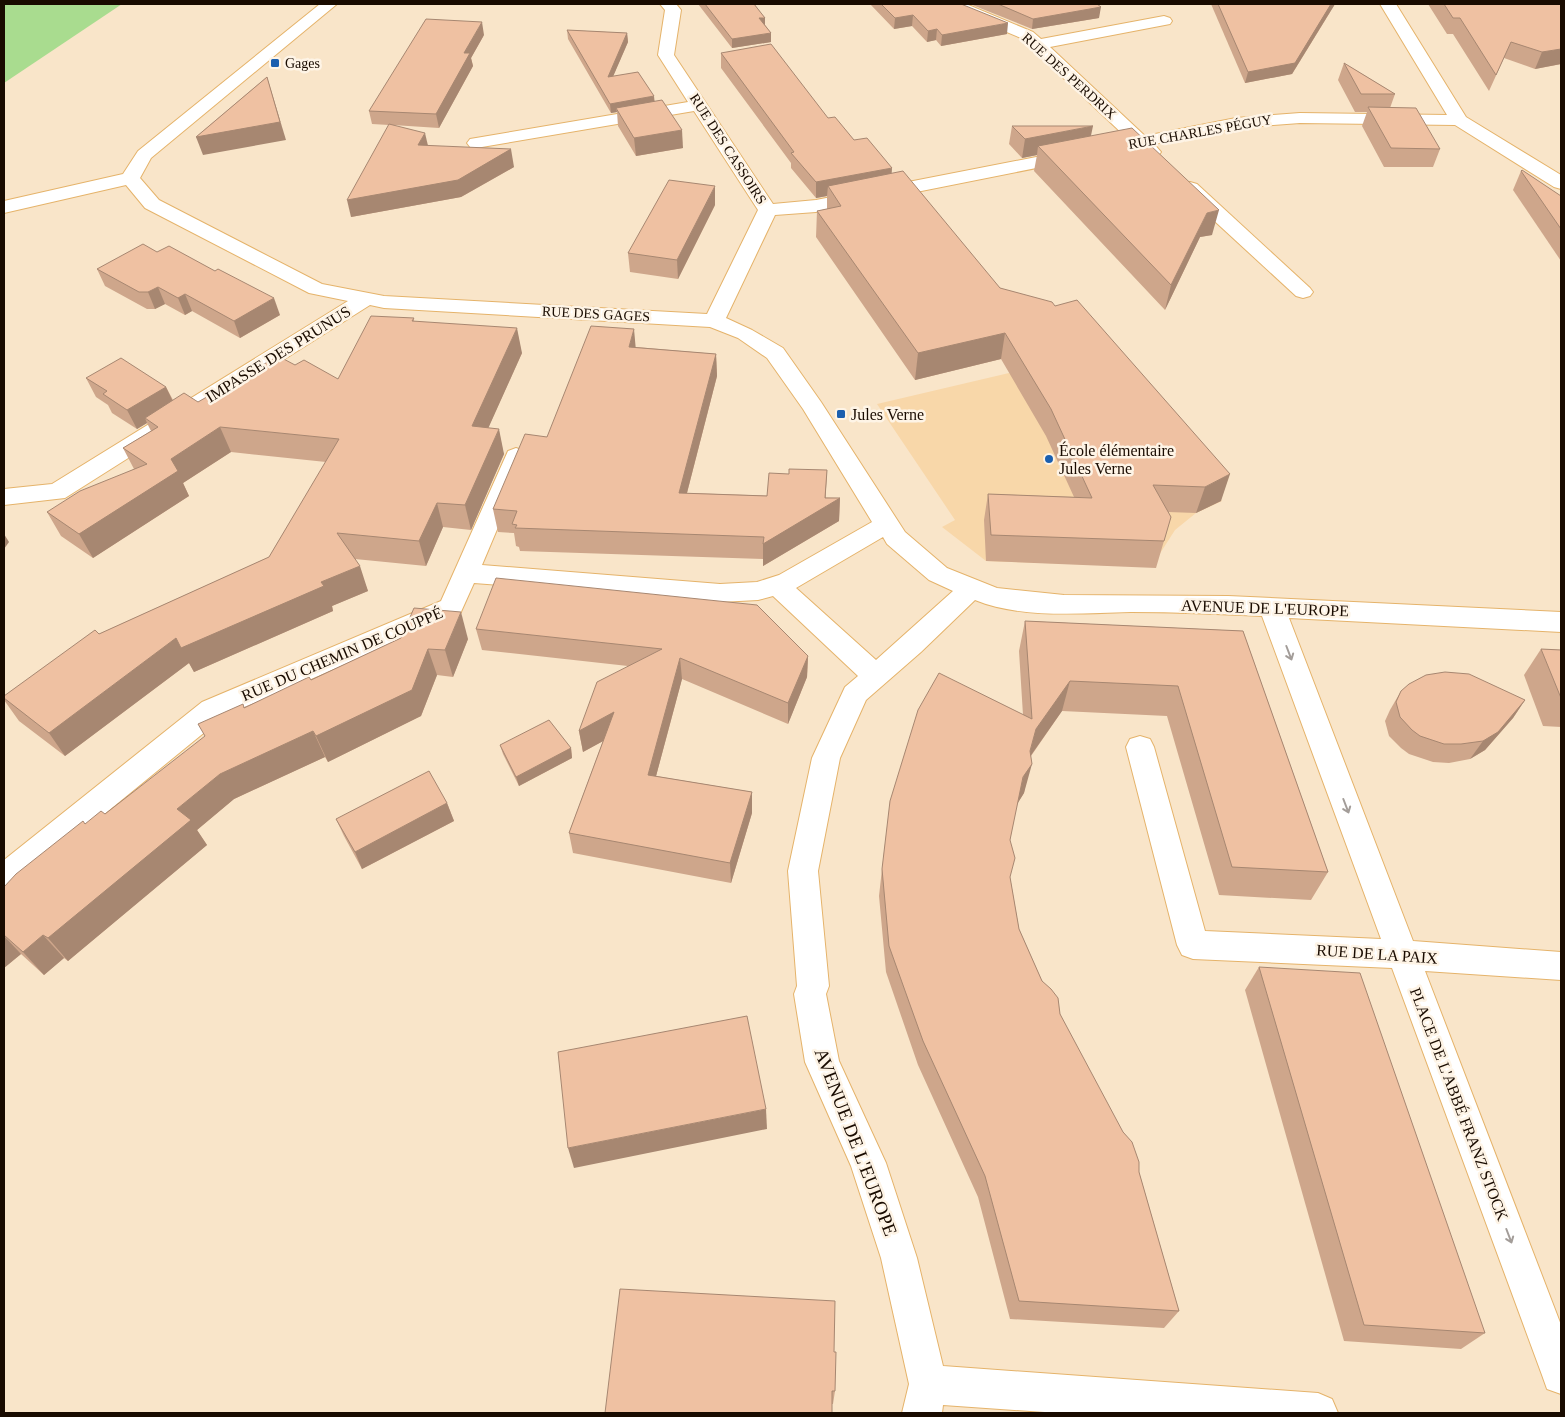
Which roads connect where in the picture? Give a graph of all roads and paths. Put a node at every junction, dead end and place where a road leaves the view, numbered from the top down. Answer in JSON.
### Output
{"nodes":[{"id":1,"x":329,"y":4,"type":"edge"},
{"id":2,"x":668,"y":4,"type":"edge"},
{"id":3,"x":952,"y":4,"type":"edge"},
{"id":4,"x":1388,"y":4,"type":"edge"},
{"id":5,"x":1164,"y":22,"type":"dead end"},
{"id":6,"x":1037,"y":45,"type":"junction"},
{"id":7,"x":699,"y":105,"type":"junction"},
{"id":8,"x":1458,"y":120,"type":"junction"},
{"id":9,"x":1141,"y":142,"type":"junction"},
{"id":10,"x":476,"y":143,"type":"dead end"},
{"id":11,"x":130,"y":178,"type":"junction"},
{"id":12,"x":1561,"y":182,"type":"edge"},
{"id":13,"x":4,"y":207,"type":"edge"},
{"id":14,"x":768,"y":210,"type":"junction"},
{"id":15,"x":1303,"y":292,"type":"dead end"},
{"id":16,"x":366,"y":299,"type":"junction"},
{"id":17,"x":714,"y":321,"type":"junction"},
{"id":18,"x":516,"y":456,"type":"edge"},
{"id":19,"x":4,"y":497,"type":"edge"},
{"id":20,"x":887,"y":524,"type":"junction"},
{"id":21,"x":466,"y":573,"type":"junction"},
{"id":22,"x":777,"y":585,"type":"junction"},
{"id":23,"x":971,"y":589,"type":"junction"},
{"id":24,"x":1272,"y":608,"type":"junction"},
{"id":25,"x":1561,"y":622,"type":"edge"},
{"id":26,"x":876,"y":676,"type":"junction"},
{"id":27,"x":1140,"y":747,"type":"dead end"},
{"id":28,"x":4,"y":878,"type":"edge"},
{"id":29,"x":1403,"y":956,"type":"junction"},
{"id":30,"x":1561,"y":966,"type":"edge"},
{"id":31,"x":1561,"y":1375,"type":"edge"},
{"id":32,"x":925,"y":1399,"type":"edge"},
{"id":33,"x":1318,"y":1413,"type":"edge"}],
"edges":[{"from":1,"to":11,"type":"street"},
{"from":2,"to":7,"type":"street","name":"RUE DES CASSOIRS"},
{"from":3,"to":6,"type":"street","name":"RUE DES PERDRIX"},
{"from":4,"to":8,"type":"street"},
{"from":5,"to":6,"type":"street"},
{"from":6,"to":9,"type":"street","name":"RUE DES PERDRIX"},
{"from":7,"to":10,"type":"street"},
{"from":7,"to":14,"type":"street","name":"RUE DES CASSOIRS"},
{"from":8,"to":9,"type":"street","name":"RUE CHARLES PÉGUY"},
{"from":8,"to":12,"type":"street"},
{"from":9,"to":14,"type":"street","name":"RUE CHARLES PÉGUY"},
{"from":9,"to":15,"type":"street","name":"RUE DES PERDRIX"},
{"from":11,"to":13,"type":"street"},
{"from":11,"to":16,"type":"street","name":"RUE DES GAGES"},
{"from":14,"to":17,"type":"street","name":"RUE DES CASSOIRS"},
{"from":16,"to":17,"type":"street","name":"RUE DES GAGES"},
{"from":16,"to":19,"type":"street","name":"IMPASSE DES PRUNUS"},
{"from":17,"to":20,"type":"street","name":"RUE DES GAGES"},
{"from":18,"to":21,"type":"street","name":"RUE DU CHEMIN DE COUPPÉ"},
{"from":20,"to":22,"type":"street"},
{"from":20,"to":23,"type":"street","name":"RUE DES GAGES"},
{"from":21,"to":22,"type":"street"},
{"from":21,"to":28,"type":"street","name":"RUE DU CHEMIN DE COUPPÉ"},
{"from":22,"to":26,"type":"street"},
{"from":23,"to":24,"type":"street","name":"AVENUE DE L'EUROPE"},
{"from":23,"to":26,"type":"street","name":"AVENUE DE L'EUROPE"},
{"from":24,"to":25,"type":"street","name":"AVENUE DE L'EUROPE"},
{"from":24,"to":29,"type":"street","name":"PLACE DE L'ABBÉ FRANZ STOCK","one_way":true},
{"from":26,"to":32,"type":"street","name":"AVENUE DE L'EUROPE"},
{"from":27,"to":29,"type":"street","name":"RUE DE LA PAIX"},
{"from":29,"to":30,"type":"street","name":"RUE DE LA PAIX"},
{"from":29,"to":31,"type":"street","name":"PLACE DE L'ABBÉ FRANZ STOCK","one_way":true},
{"from":32,"to":33,"type":"street"}]}
